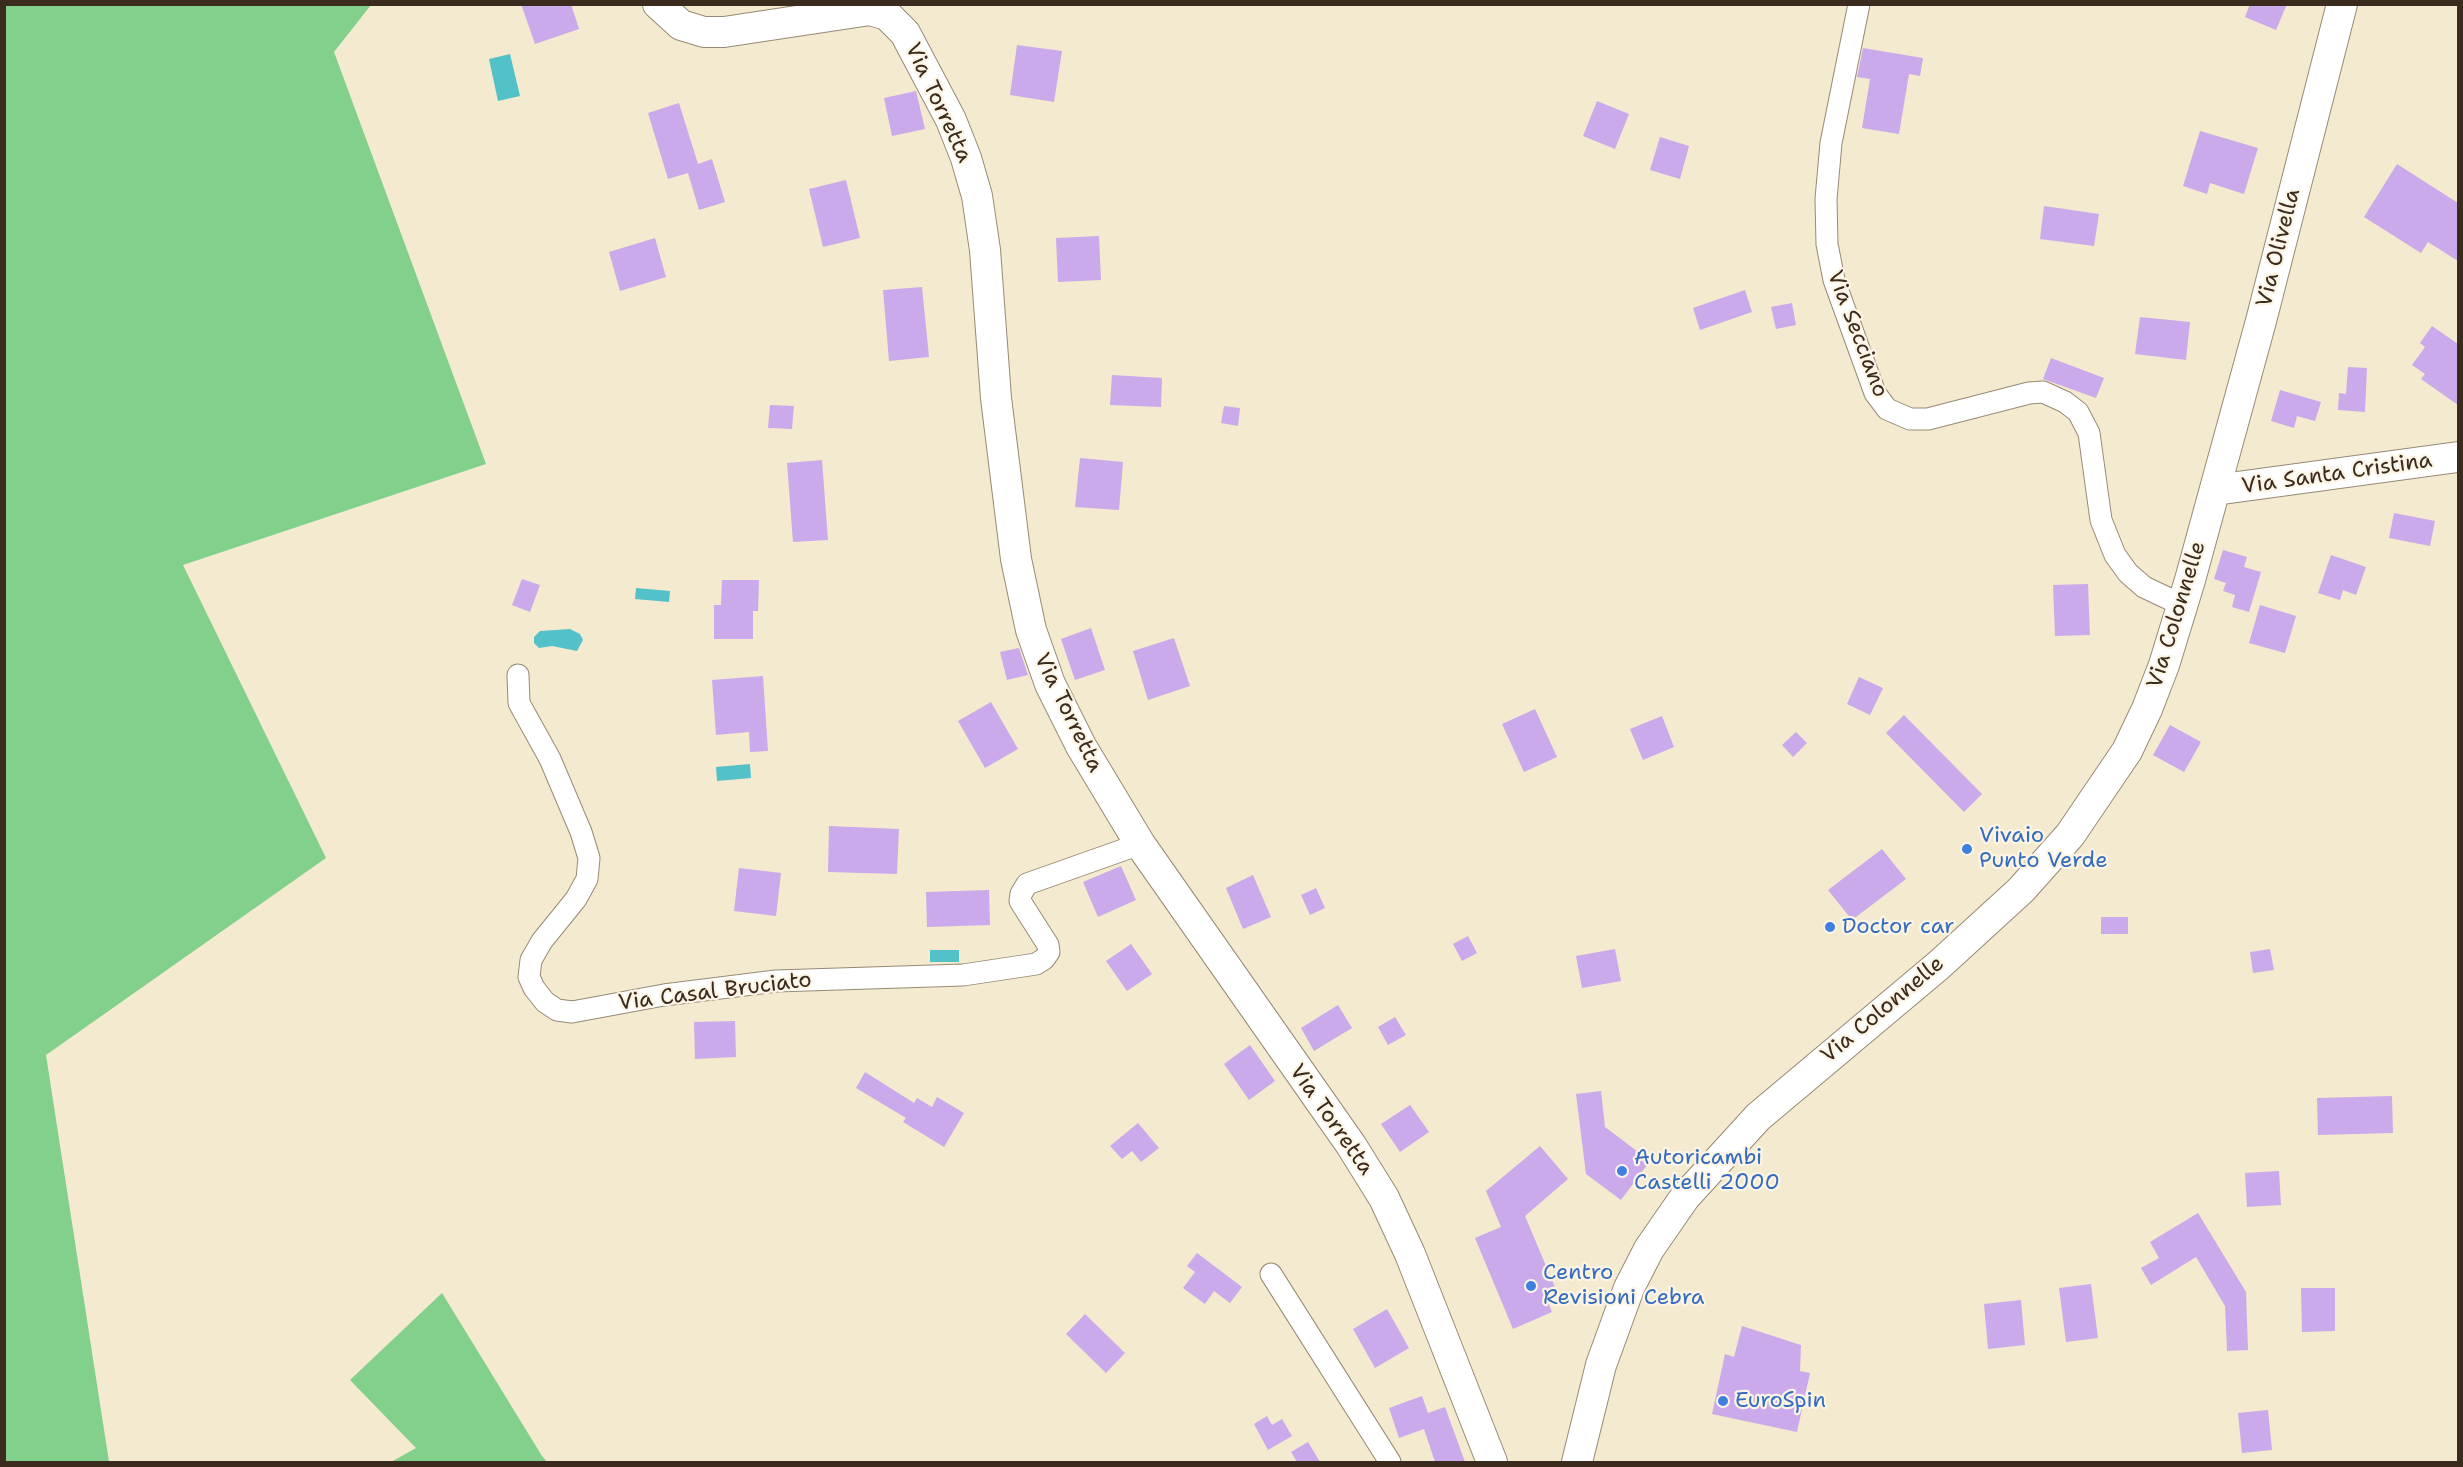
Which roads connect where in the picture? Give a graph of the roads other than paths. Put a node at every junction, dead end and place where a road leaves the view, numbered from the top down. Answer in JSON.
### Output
{"nodes":[{"id":1,"x":658,"y":4,"type":"edge"},
{"id":2,"x":1859,"y":4,"type":"edge"},
{"id":3,"x":2342,"y":4,"type":"edge"},
{"id":4,"x":2458,"y":457,"type":"edge"},
{"id":5,"x":2215,"y":490,"type":"junction"},
{"id":6,"x":2182,"y":605,"type":"junction"},
{"id":7,"x":518,"y":675,"type":"dead end"},
{"id":8,"x":1140,"y":844,"type":"junction"},
{"id":9,"x":1270,"y":1274,"type":"dead end"},
{"id":10,"x":1390,"y":1462,"type":"edge"},
{"id":11,"x":1492,"y":1462,"type":"edge"},
{"id":12,"x":1578,"y":1462,"type":"edge"}],
"edges":[{"from":1,"to":8,"type":"street","name":"Via Torretta"},
{"from":2,"to":6,"type":"street","name":"Via Secciano"},
{"from":3,"to":5,"type":"street","name":"Via Olivella"},
{"from":4,"to":5,"type":"street","name":"Via Santa Cristina"},
{"from":5,"to":6,"type":"street","name":"Via Colonnelle"},
{"from":6,"to":12,"type":"street","name":"Via Colonnelle"},
{"from":7,"to":8,"type":"street","name":"Via Casal Bruciato"},
{"from":8,"to":11,"type":"street","name":"Via Torretta"},
{"from":9,"to":10,"type":"street"}]}
